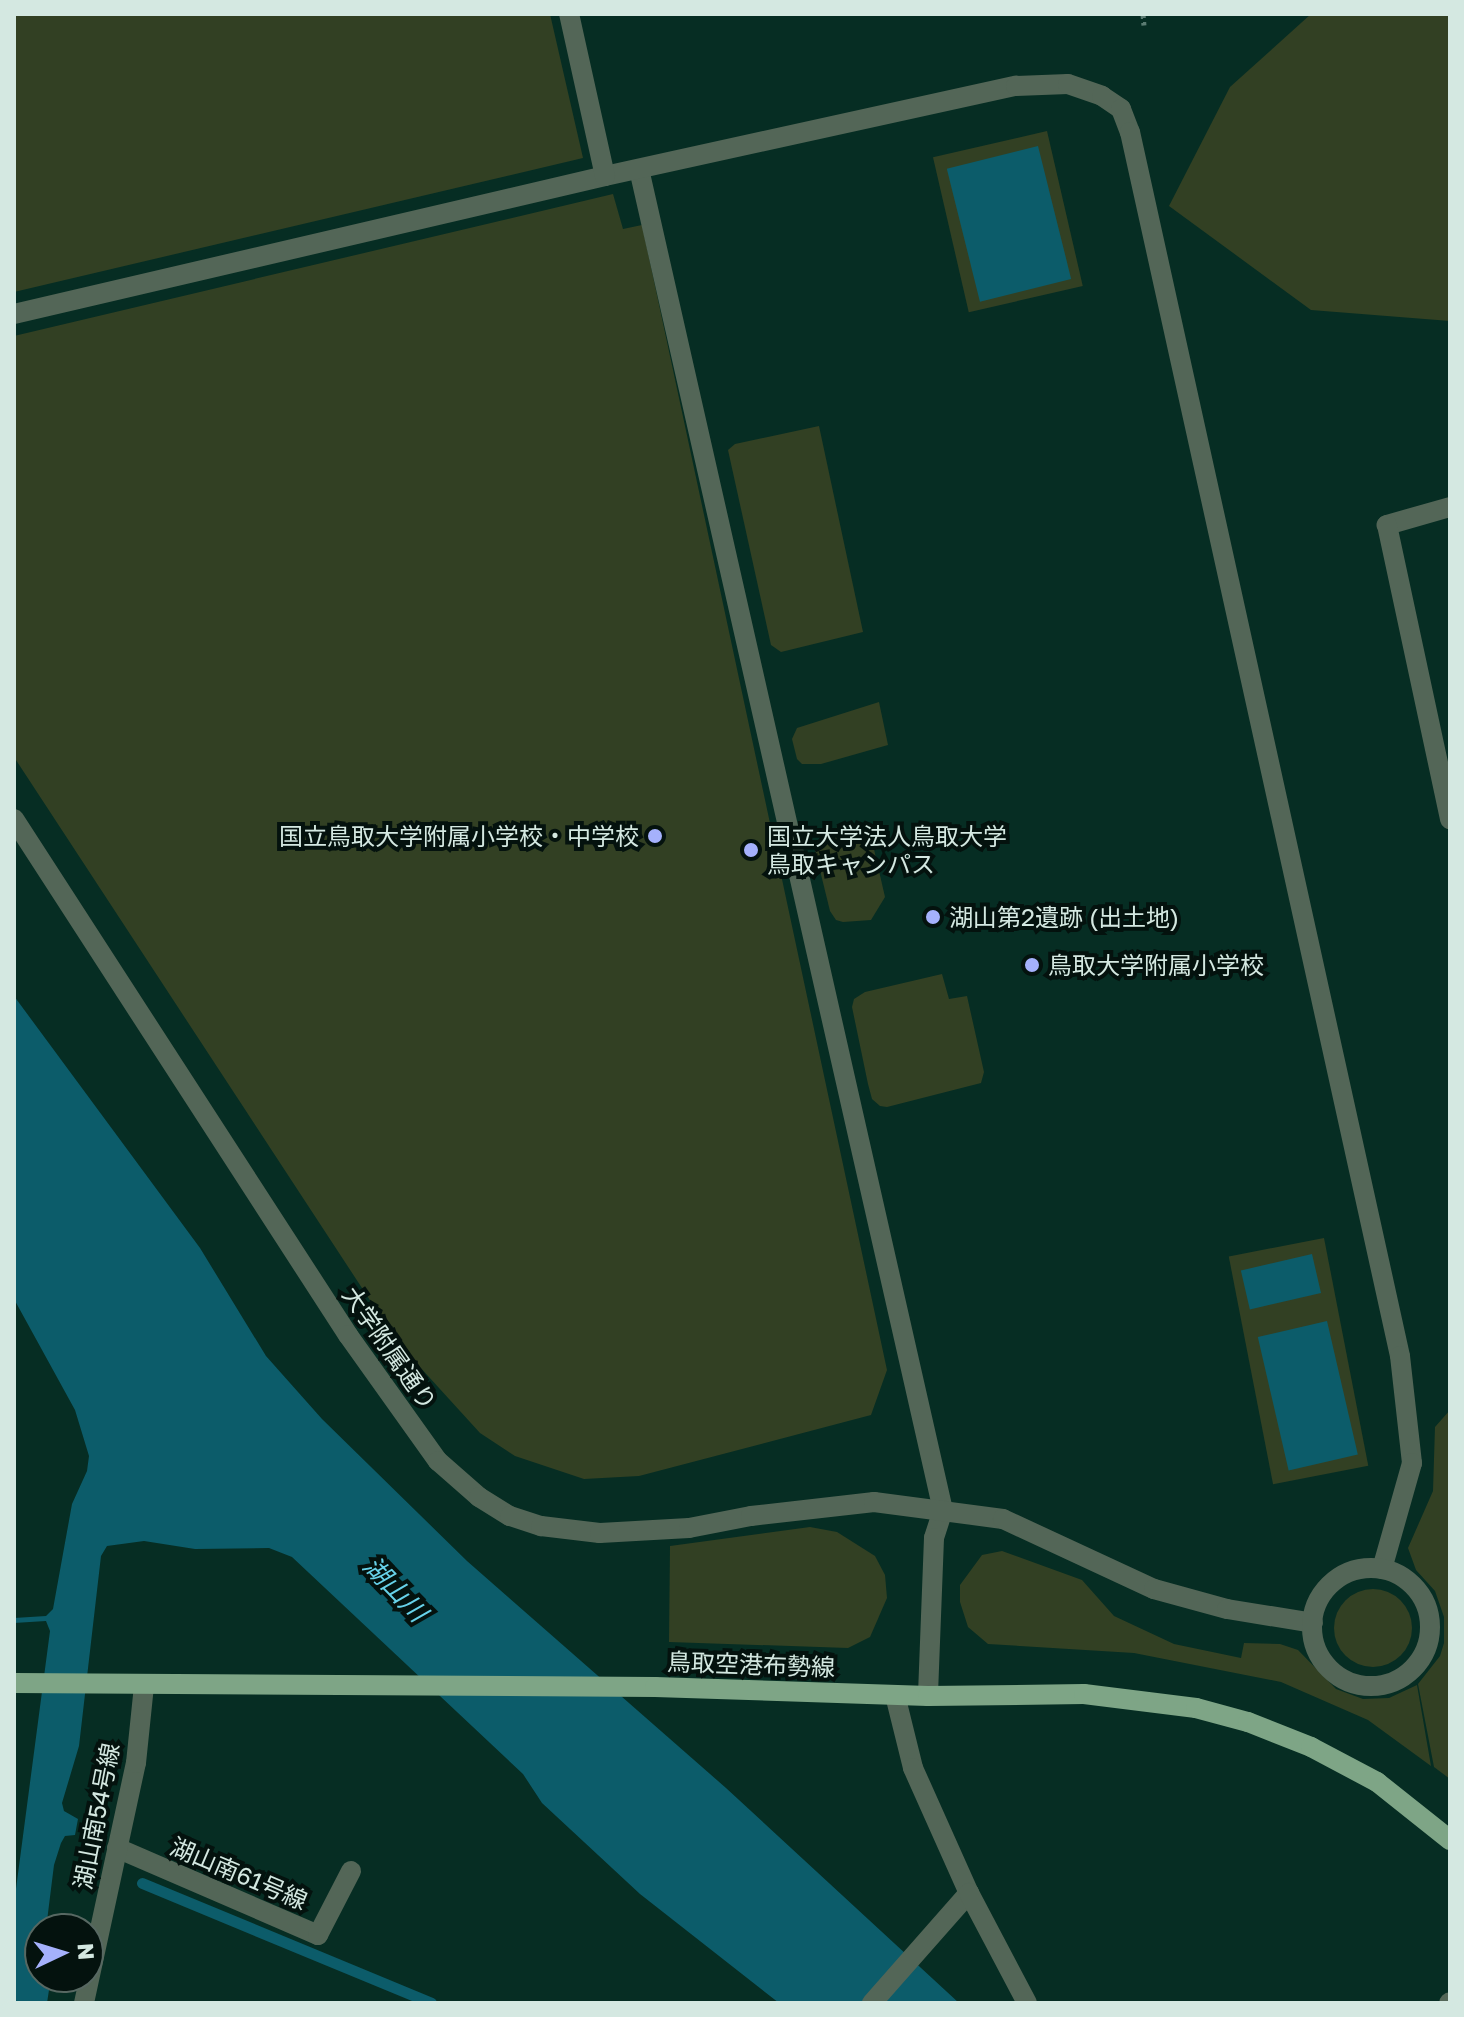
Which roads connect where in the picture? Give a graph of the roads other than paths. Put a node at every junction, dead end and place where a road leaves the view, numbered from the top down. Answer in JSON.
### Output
{"nodes":[{"id":1,"x":569,"y":14,"type":"edge"},
{"id":2,"x":639,"y":169,"type":"junction"},
{"id":3,"x":605,"y":176,"type":"junction"},
{"id":4,"x":14,"y":314,"type":"edge"},
{"id":5,"x":1450,"y":507,"type":"edge"},
{"id":6,"x":14,"y":819,"type":"edge"},
{"id":7,"x":1450,"y":819,"type":"edge"},
{"id":8,"x":943,"y":1510,"type":"junction"},
{"id":9,"x":1382,"y":1569,"type":"junction"},
{"id":10,"x":1313,"y":1623,"type":"junction"},
{"id":11,"x":14,"y":1683,"type":"edge"},
{"id":12,"x":136,"y":1685,"type":"junction"},
{"id":13,"x":895,"y":1695,"type":"junction"},
{"id":14,"x":928,"y":1696,"type":"junction"},
{"id":15,"x":1450,"y":1840,"type":"edge"},
{"id":16,"x":117,"y":1848,"type":"junction"},
{"id":17,"x":351,"y":1871,"type":"dead end"},
{"id":18,"x":969,"y":1893,"type":"junction"},
{"id":19,"x":84,"y":2003,"type":"edge"},
{"id":20,"x":872,"y":2003,"type":"edge"},
{"id":21,"x":1027,"y":2003,"type":"edge"}],
"edges":[{"from":1,"to":3,"type":"street"},
{"from":2,"to":3,"type":"street"},
{"from":2,"to":8,"type":"street"},
{"from":2,"to":9,"type":"street"},
{"from":3,"to":4,"type":"street"},
{"from":5,"to":7,"type":"street"},
{"from":6,"to":8,"type":"street","name":"大学附属通り"},
{"from":8,"to":10,"type":"street","name":"大学附属通り"},
{"from":8,"to":14,"type":"street"},
{"from":9,"to":10,"type":"street"},
{"from":9,"to":10,"type":"street"},
{"from":11,"to":12,"type":"main road","name":"鳥取空港布勢線"},
{"from":12,"to":13,"type":"main road","name":"鳥取空港布勢線"},
{"from":12,"to":16,"type":"street","name":"湖山南54号線"},
{"from":13,"to":14,"type":"main road","name":"鳥取空港布勢線"},
{"from":13,"to":18,"type":"street"},
{"from":14,"to":15,"type":"main road","name":"鳥取空港布勢線"},
{"from":16,"to":17,"type":"street","name":"湖山南61号線"},
{"from":16,"to":19,"type":"street","name":"湖山南54号線"},
{"from":18,"to":20,"type":"street"},
{"from":18,"to":21,"type":"street"}]}
